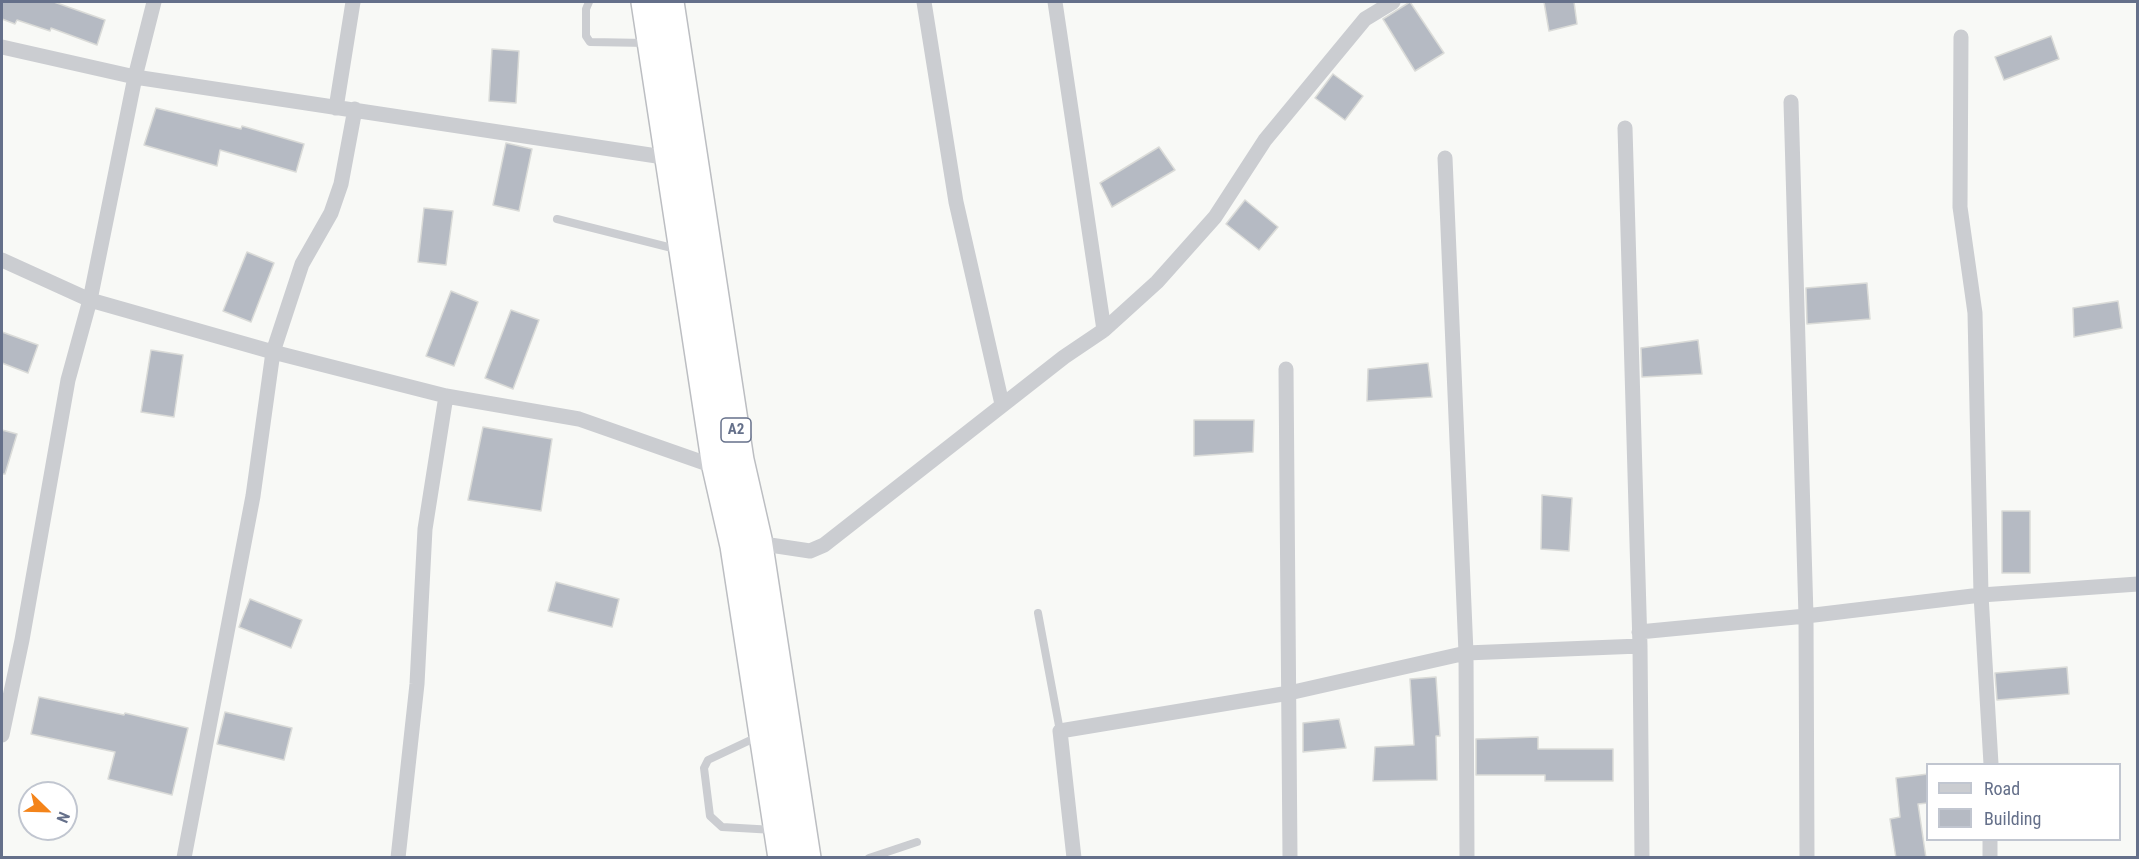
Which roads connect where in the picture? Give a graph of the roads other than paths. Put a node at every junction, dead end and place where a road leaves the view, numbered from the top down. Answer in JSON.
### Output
{"nodes":[{"id":1,"x":154,"y":2,"type":"edge"},
{"id":2,"x":353,"y":2,"type":"edge"},
{"id":3,"x":589,"y":2,"type":"edge"},
{"id":4,"x":645,"y":2,"type":"edge"},
{"id":5,"x":670,"y":2,"type":"edge"},
{"id":6,"x":924,"y":2,"type":"edge"},
{"id":7,"x":1055,"y":2,"type":"edge"},
{"id":8,"x":1393,"y":2,"type":"edge"},
{"id":9,"x":1961,"y":37,"type":"dead end"},
{"id":10,"x":652,"y":43,"type":"junction"},
{"id":11,"x":2,"y":47,"type":"edge"},
{"id":12,"x":135,"y":77,"type":"junction"},
{"id":13,"x":1791,"y":102,"type":"dead end"},
{"id":14,"x":336,"y":108,"type":"junction"},
{"id":15,"x":355,"y":109,"type":"junction"},
{"id":16,"x":1625,"y":128,"type":"dead end"},
{"id":17,"x":669,"y":158,"type":"junction"},
{"id":18,"x":1445,"y":158,"type":"dead end"},
{"id":19,"x":557,"y":219,"type":"dead end"},
{"id":20,"x":684,"y":251,"type":"junction"},
{"id":21,"x":2,"y":260,"type":"edge"},
{"id":22,"x":90,"y":300,"type":"junction"},
{"id":23,"x":1104,"y":330,"type":"junction"},
{"id":24,"x":273,"y":352,"type":"junction"},
{"id":25,"x":1286,"y":369,"type":"dead end"},
{"id":26,"x":446,"y":396,"type":"junction"},
{"id":27,"x":1002,"y":404,"type":"junction"},
{"id":28,"x":716,"y":467,"type":"junction"},
{"id":29,"x":758,"y":539,"type":"junction"},
{"id":30,"x":2138,"y":584,"type":"edge"},
{"id":31,"x":1981,"y":595,"type":"junction"},
{"id":32,"x":1038,"y":613,"type":"dead end"},
{"id":33,"x":1806,"y":616,"type":"junction"},
{"id":34,"x":1640,"y":639,"type":"junction"},
{"id":35,"x":1466,"y":653,"type":"junction"},
{"id":36,"x":1289,"y":693,"type":"junction"},
{"id":37,"x":1060,"y":730,"type":"junction"},
{"id":38,"x":763,"y":734,"type":"junction"},
{"id":39,"x":2,"y":735,"type":"edge"},
{"id":40,"x":1992,"y":763,"type":"edge"},
{"id":41,"x":778,"y":830,"type":"junction"},
{"id":42,"x":1990,"y":841,"type":"edge"},
{"id":43,"x":917,"y":842,"type":"dead end"},
{"id":44,"x":184,"y":858,"type":"edge"},
{"id":45,"x":398,"y":858,"type":"edge"},
{"id":46,"x":782,"y":858,"type":"edge"},
{"id":47,"x":807,"y":858,"type":"edge"},
{"id":48,"x":869,"y":858,"type":"edge"},
{"id":49,"x":1074,"y":858,"type":"edge"},
{"id":50,"x":1290,"y":858,"type":"edge"},
{"id":51,"x":1467,"y":858,"type":"edge"},
{"id":52,"x":1641,"y":858,"type":"edge"},
{"id":53,"x":1807,"y":858,"type":"edge"},
{"id":54,"x":1990,"y":858,"type":"edge"}],
"edges":[{"from":1,"to":12,"type":"street"},
{"from":2,"to":14,"type":"street"},
{"from":3,"to":10,"type":"lane"},
{"from":4,"to":10,"type":"highway","number":"A2"},
{"from":5,"to":29,"type":"highway","number":"A2"},
{"from":6,"to":27,"type":"street"},
{"from":7,"to":23,"type":"street"},
{"from":8,"to":23,"type":"street"},
{"from":9,"to":31,"type":"street"},
{"from":10,"to":17,"type":"highway","number":"A2"},
{"from":11,"to":12,"type":"street"},
{"from":12,"to":14,"type":"street"},
{"from":12,"to":22,"type":"street"},
{"from":13,"to":33,"type":"street"},
{"from":14,"to":15,"type":"street"},
{"from":15,"to":17,"type":"street"},
{"from":15,"to":24,"type":"street"},
{"from":16,"to":34,"type":"street"},
{"from":17,"to":20,"type":"highway","number":"A2"},
{"from":18,"to":35,"type":"street"},
{"from":19,"to":20,"type":"lane"},
{"from":20,"to":28,"type":"highway","number":"A2"},
{"from":21,"to":22,"type":"street"},
{"from":22,"to":24,"type":"street"},
{"from":22,"to":39,"type":"street"},
{"from":23,"to":27,"type":"street"},
{"from":24,"to":26,"type":"street"},
{"from":24,"to":44,"type":"street"},
{"from":25,"to":36,"type":"street"},
{"from":26,"to":28,"type":"street"},
{"from":26,"to":45,"type":"street"},
{"from":27,"to":29,"type":"street"},
{"from":28,"to":38,"type":"highway","number":"A2"},
{"from":29,"to":47,"type":"highway","number":"A2"},
{"from":30,"to":31,"type":"street"},
{"from":31,"to":33,"type":"street"},
{"from":31,"to":40,"type":"street"},
{"from":32,"to":37,"type":"lane"},
{"from":33,"to":34,"type":"street"},
{"from":33,"to":53,"type":"street"},
{"from":34,"to":35,"type":"street"},
{"from":34,"to":52,"type":"street"},
{"from":35,"to":36,"type":"street"},
{"from":35,"to":51,"type":"street"},
{"from":36,"to":37,"type":"street"},
{"from":36,"to":50,"type":"street"},
{"from":37,"to":49,"type":"street"},
{"from":38,"to":41,"type":"highway","number":"A2"},
{"from":38,"to":41,"type":"lane"},
{"from":41,"to":46,"type":"highway","number":"A2"},
{"from":42,"to":54,"type":"street"},
{"from":43,"to":48,"type":"lane"}]}
